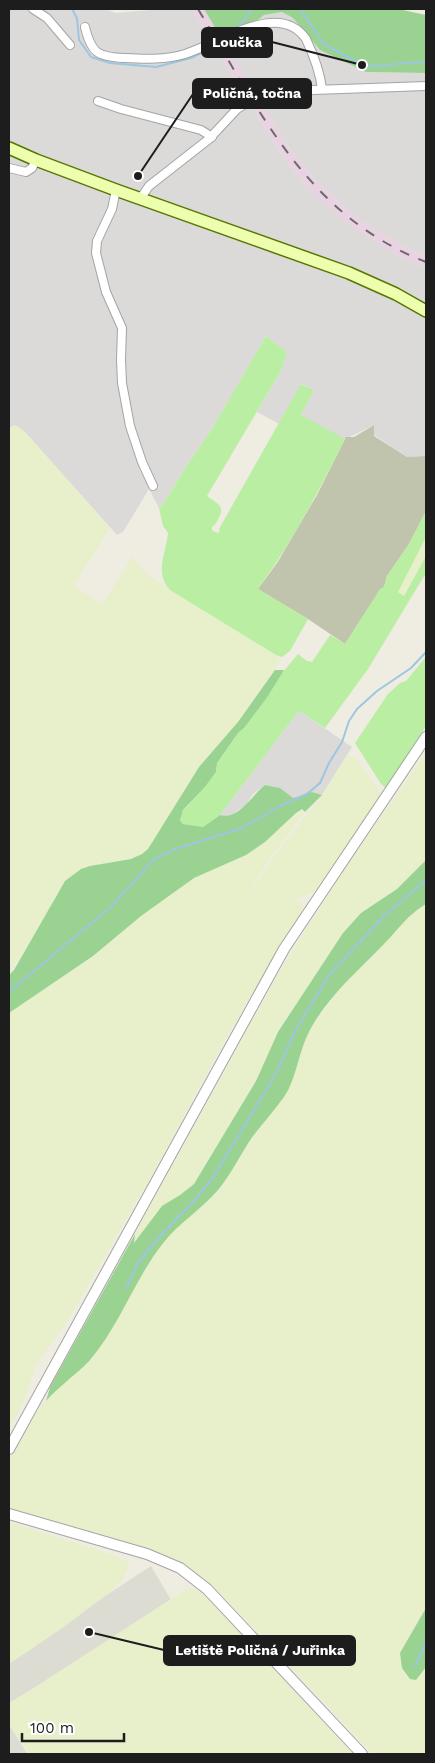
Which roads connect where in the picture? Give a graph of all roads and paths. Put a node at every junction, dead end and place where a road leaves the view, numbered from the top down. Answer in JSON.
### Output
{"nodes":[{"id":1,"x":34,"y":9,"type":"edge"},
{"id":2,"x":85,"y":27,"type":"dead end"},
{"id":3,"x":70,"y":45,"type":"dead end"},
{"id":4,"x":426,"y":86,"type":"edge"},
{"id":5,"x":322,"y":89,"type":"junction"},
{"id":6,"x":98,"y":101,"type":"dead end"},
{"id":7,"x":212,"y":137,"type":"junction"},
{"id":8,"x":9,"y":148,"type":"edge"},
{"id":9,"x":36,"y":160,"type":"junction"},
{"id":10,"x":9,"y":168,"type":"edge"},
{"id":11,"x":116,"y":190,"type":"junction"},
{"id":12,"x":140,"y":198,"type":"junction"},
{"id":13,"x":426,"y":311,"type":"edge"},
{"id":14,"x":153,"y":486,"type":"dead end"},
{"id":15,"x":426,"y":736,"type":"edge"},
{"id":16,"x":9,"y":1449,"type":"edge"},
{"id":17,"x":9,"y":1514,"type":"edge"},
{"id":18,"x":362,"y":1754,"type":"edge"}],
"edges":[{"from":1,"to":3,"type":"street"},
{"from":2,"to":5,"type":"street"},
{"from":4,"to":5,"type":"street"},
{"from":5,"to":7,"type":"street"},
{"from":6,"to":7,"type":"street"},
{"from":7,"to":12,"type":"street"},
{"from":8,"to":9,"type":"main road"},
{"from":9,"to":10,"type":"street"},
{"from":9,"to":11,"type":"main road"},
{"from":11,"to":12,"type":"main road"},
{"from":11,"to":14,"type":"street"},
{"from":12,"to":13,"type":"main road"},
{"from":15,"to":16,"type":"street"},
{"from":17,"to":18,"type":"street"}]}
